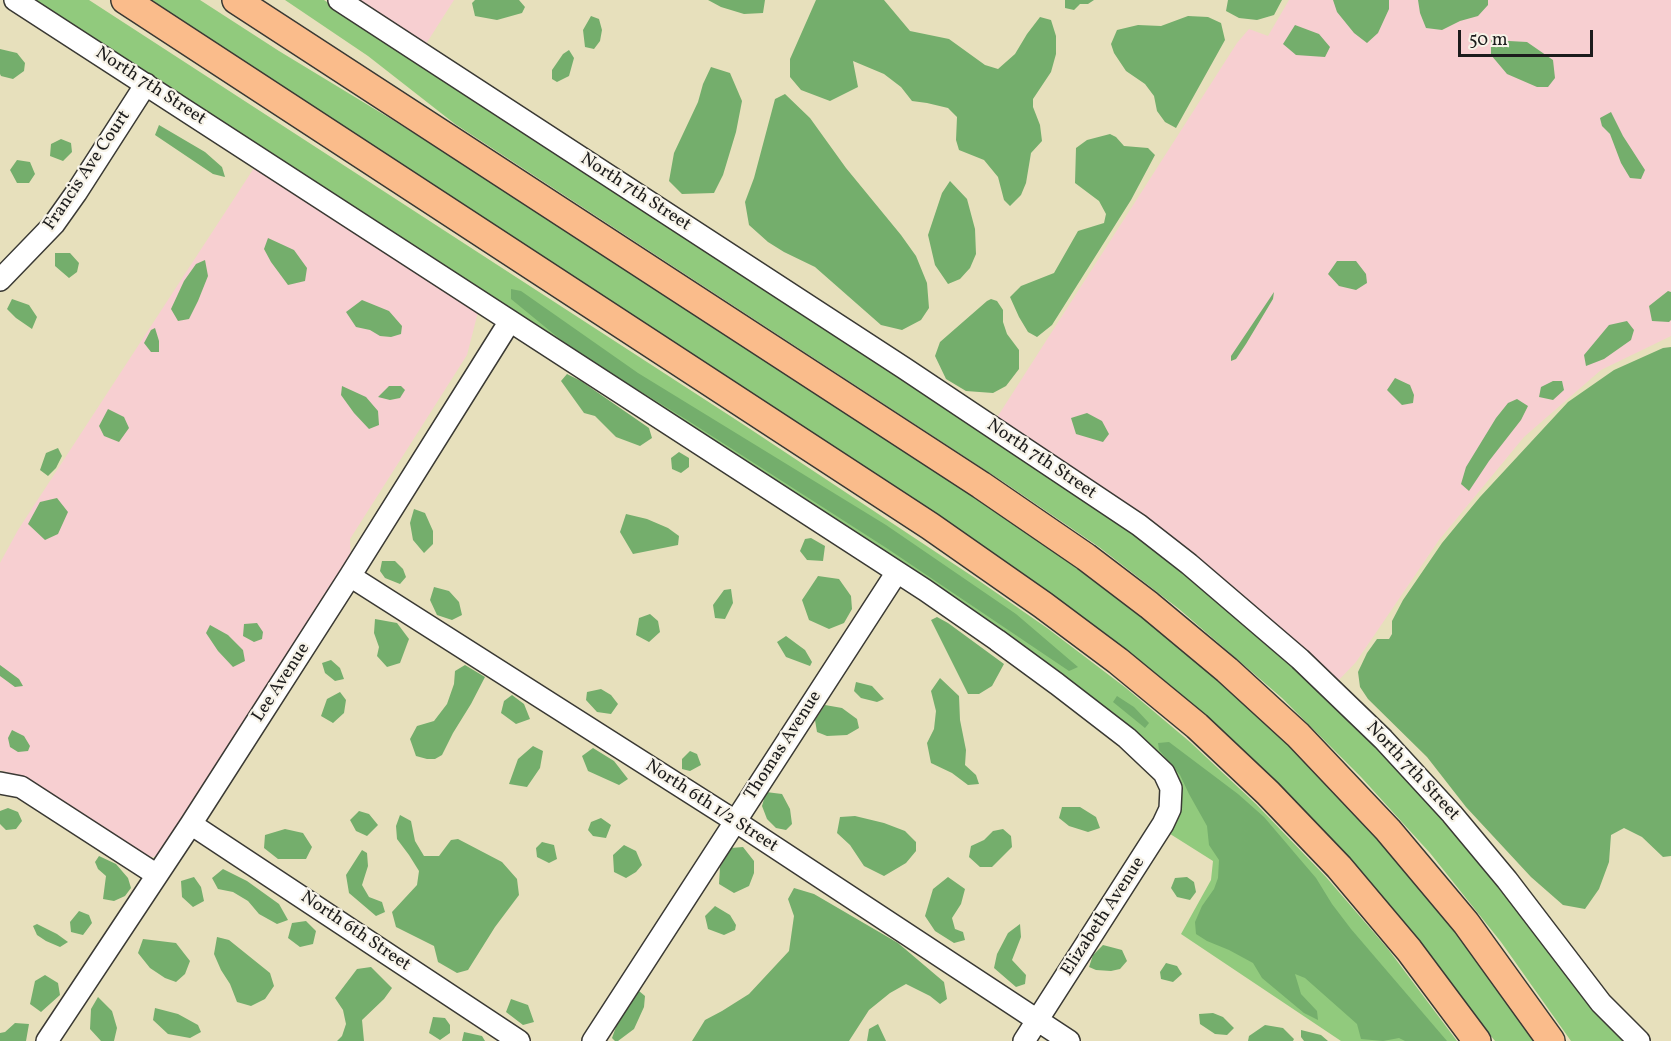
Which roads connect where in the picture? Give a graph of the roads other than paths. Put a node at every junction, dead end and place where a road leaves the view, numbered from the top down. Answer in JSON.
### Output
{"nodes":[{"id":1,"x":15,"y":0,"type":"edge"},
{"id":2,"x":125,"y":0,"type":"edge"},
{"id":3,"x":236,"y":0,"type":"edge"},
{"id":4,"x":339,"y":0,"type":"edge"},
{"id":5,"x":146,"y":84,"type":"junction"},
{"id":6,"x":0,"y":280,"type":"edge"},
{"id":7,"x":510,"y":321,"type":"junction"},
{"id":8,"x":897,"y":572,"type":"junction"},
{"id":9,"x":350,"y":576,"type":"junction"},
{"id":10,"x":0,"y":783,"type":"edge"},
{"id":11,"x":1171,"y":788,"type":"joint"},
{"id":12,"x":735,"y":821,"type":"junction"},
{"id":13,"x":191,"y":824,"type":"junction"},
{"id":14,"x":157,"y":875,"type":"junction"},
{"id":15,"x":1037,"y":1020,"type":"junction"},
{"id":16,"x":47,"y":1041,"type":"edge"},
{"id":17,"x":519,"y":1041,"type":"edge"},
{"id":18,"x":592,"y":1041,"type":"edge"},
{"id":19,"x":1024,"y":1041,"type":"edge"},
{"id":20,"x":1069,"y":1041,"type":"edge"},
{"id":21,"x":1477,"y":1041,"type":"edge"},
{"id":22,"x":1551,"y":1041,"type":"edge"},
{"id":23,"x":1639,"y":1041,"type":"edge"}],
"edges":[{"from":1,"to":5,"type":"street","name":"North 7th Street"},
{"from":2,"to":21,"type":"main road"},
{"from":3,"to":22,"type":"main road"},
{"from":4,"to":23,"type":"street","name":"North 7th Street"},
{"from":5,"to":6,"type":"street","name":"Francis Ave Court"},
{"from":5,"to":7,"type":"street","name":"North 7th Street"},
{"from":7,"to":8,"type":"street","name":"North 7th Street"},
{"from":7,"to":9,"type":"street","name":"Lee Avenue"},
{"from":8,"to":11,"type":"street","name":"North 7th Street"},
{"from":8,"to":12,"type":"street","name":"Thomas Avenue"},
{"from":9,"to":12,"type":"street","name":"North 6th 1/2 Street"},
{"from":9,"to":13,"type":"street","name":"Lee Avenue"},
{"from":10,"to":14,"type":"street"},
{"from":11,"to":15,"type":"street","name":"Elizabeth Avenue"},
{"from":12,"to":15,"type":"street","name":"North 6th 1/2 Street"},
{"from":12,"to":18,"type":"street","name":"Thomas Avenue"},
{"from":13,"to":14,"type":"street","name":"Lee Avenue"},
{"from":13,"to":17,"type":"street","name":"North 6th Street"},
{"from":14,"to":16,"type":"street","name":"Lee Avenue"},
{"from":15,"to":19,"type":"street","name":"Elizabeth Avenue"},
{"from":15,"to":20,"type":"street","name":"North 6th 1/2 Street"}]}
